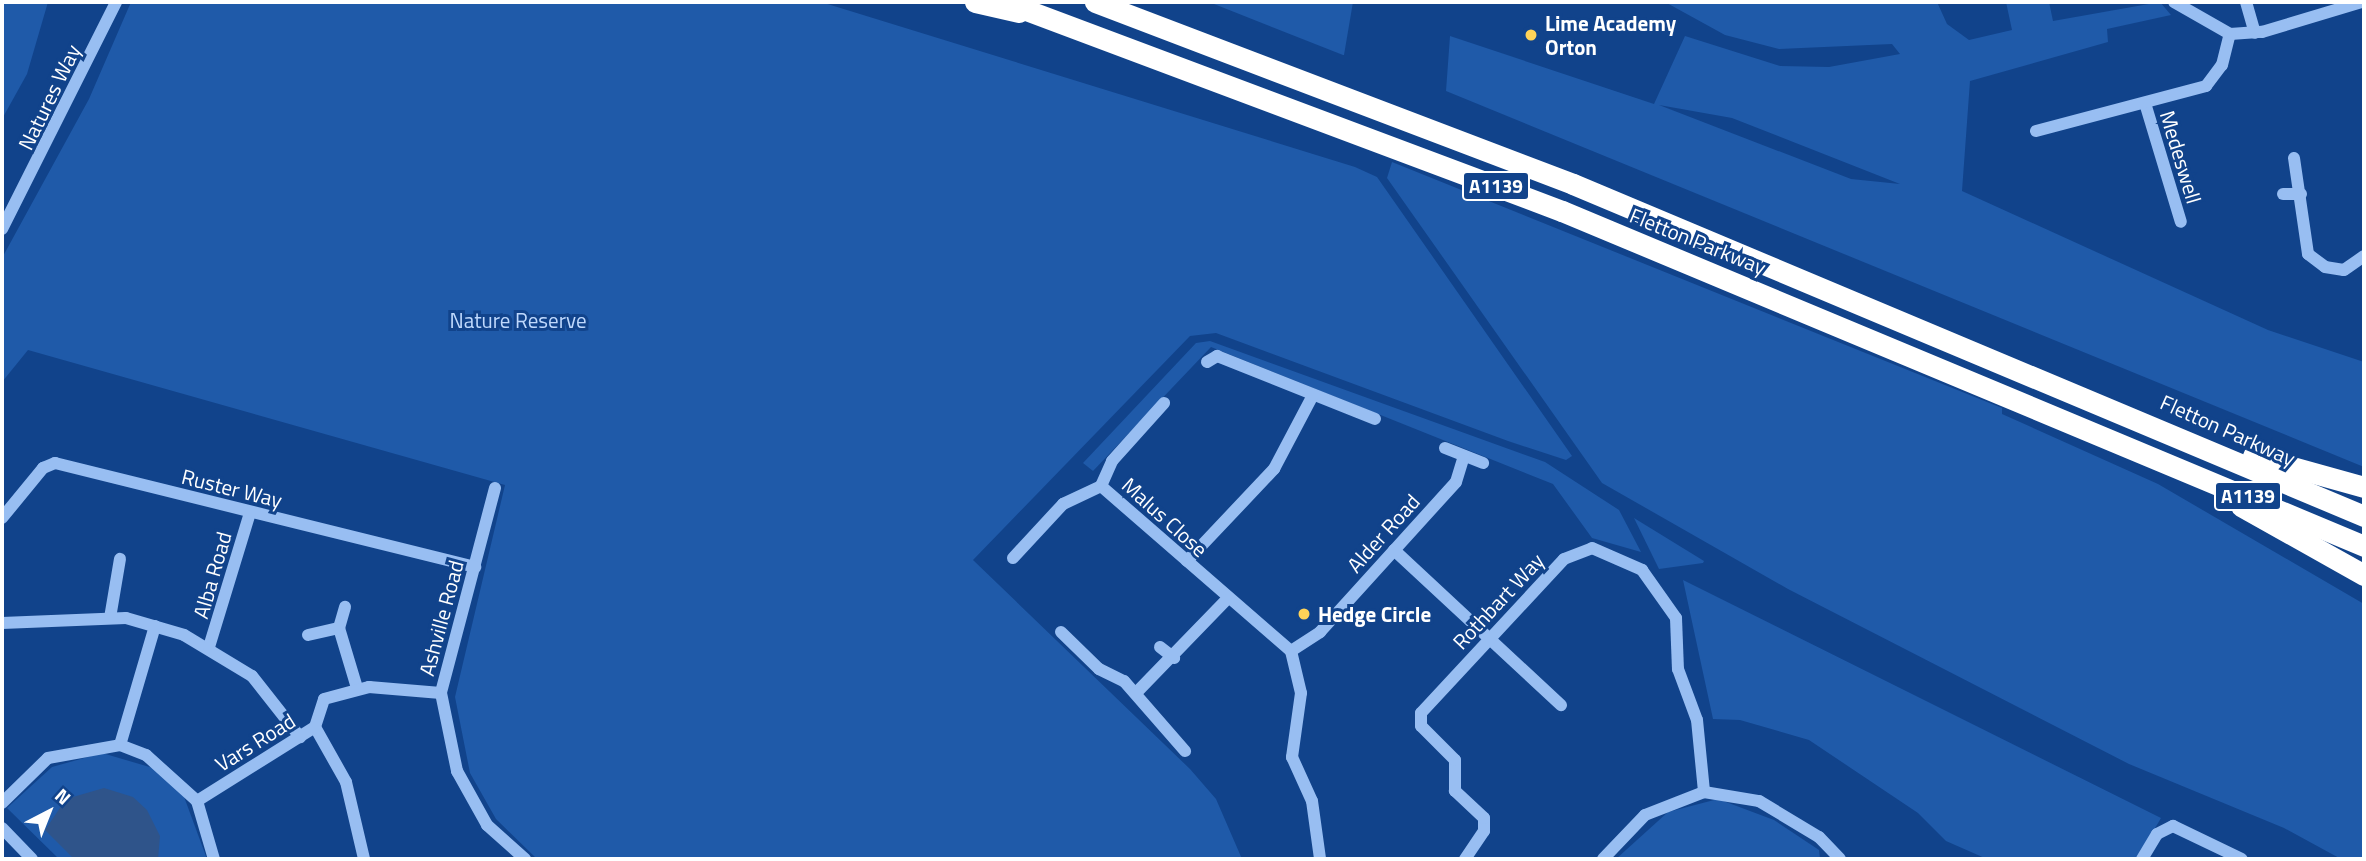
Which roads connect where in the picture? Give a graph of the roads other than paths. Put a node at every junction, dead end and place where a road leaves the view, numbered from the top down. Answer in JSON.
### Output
{"nodes":[{"id":1,"x":110,"y":2,"type":"edge"},
{"id":2,"x":116,"y":2,"type":"edge"},
{"id":3,"x":975,"y":2,"type":"edge"},
{"id":4,"x":1005,"y":2,"type":"edge"},
{"id":5,"x":1096,"y":2,"type":"edge"},
{"id":6,"x":1111,"y":2,"type":"edge"},
{"id":7,"x":2174,"y":2,"type":"edge"},
{"id":8,"x":2246,"y":2,"type":"edge"},
{"id":9,"x":2362,"y":2,"type":"edge"},
{"id":10,"x":107,"y":18,"type":"junction"},
{"id":11,"x":1068,"y":24,"type":"junction"},
{"id":12,"x":2255,"y":33,"type":"junction"},
{"id":13,"x":1184,"y":34,"type":"junction"},
{"id":14,"x":2230,"y":34,"type":"junction"},
{"id":15,"x":2145,"y":103,"type":"junction"},
{"id":16,"x":2036,"y":131,"type":"dead end"},
{"id":17,"x":2294,"y":158,"type":"dead end"},
{"id":18,"x":2283,"y":194,"type":"dead end"},
{"id":19,"x":2301,"y":194,"type":"junction"},
{"id":20,"x":2180,"y":222,"type":"dead end"},
{"id":21,"x":2,"y":229,"type":"edge"},
{"id":22,"x":2364,"y":256,"type":"edge"},
{"id":23,"x":1207,"y":362,"type":"dead end"},
{"id":24,"x":1313,"y":396,"type":"junction"},
{"id":25,"x":1164,"y":403,"type":"dead end"},
{"id":26,"x":1375,"y":419,"type":"dead end"},
{"id":27,"x":2190,"y":440,"type":"junction"},
{"id":28,"x":2131,"y":445,"type":"junction"},
{"id":29,"x":1445,"y":448,"type":"dead end"},
{"id":30,"x":1464,"y":456,"type":"junction"},
{"id":31,"x":1483,"y":463,"type":"dead end"},
{"id":32,"x":1101,"y":486,"type":"junction"},
{"id":33,"x":2364,"y":487,"type":"edge"},
{"id":34,"x":495,"y":488,"type":"dead end"},
{"id":35,"x":250,"y":513,"type":"junction"},
{"id":36,"x":2364,"y":516,"type":"edge"},
{"id":37,"x":2,"y":518,"type":"edge"},
{"id":38,"x":2364,"y":546,"type":"edge"},
{"id":39,"x":1394,"y":550,"type":"junction"},
{"id":40,"x":1013,"y":558,"type":"dead end"},
{"id":41,"x":120,"y":559,"type":"dead end"},
{"id":42,"x":1187,"y":561,"type":"junction"},
{"id":43,"x":475,"y":567,"type":"junction"},
{"id":44,"x":2364,"y":575,"type":"edge"},
{"id":45,"x":1226,"y":600,"type":"junction"},
{"id":46,"x":345,"y":607,"type":"dead end"},
{"id":47,"x":110,"y":618,"type":"junction"},
{"id":48,"x":2,"y":623,"type":"edge"},
{"id":49,"x":155,"y":626,"type":"junction"},
{"id":50,"x":339,"y":628,"type":"junction"},
{"id":51,"x":1061,"y":632,"type":"dead end"},
{"id":52,"x":308,"y":635,"type":"dead end"},
{"id":53,"x":1489,"y":637,"type":"junction"},
{"id":54,"x":209,"y":647,"type":"junction"},
{"id":55,"x":1160,"y":647,"type":"dead end"},
{"id":56,"x":1291,"y":652,"type":"junction"},
{"id":57,"x":1174,"y":658,"type":"junction"},
{"id":58,"x":358,"y":688,"type":"junction"},
{"id":59,"x":441,"y":693,"type":"junction"},
{"id":60,"x":1136,"y":693,"type":"junction"},
{"id":61,"x":1561,"y":705,"type":"dead end"},
{"id":62,"x":315,"y":727,"type":"junction"},
{"id":63,"x":300,"y":737,"type":"junction"},
{"id":64,"x":120,"y":745,"type":"junction"},
{"id":65,"x":1185,"y":751,"type":"dead end"},
{"id":66,"x":1704,"y":792,"type":"junction"},
{"id":67,"x":197,"y":801,"type":"junction"},
{"id":68,"x":2,"y":803,"type":"edge"},
{"id":69,"x":2,"y":828,"type":"edge"},
{"id":70,"x":32,"y":859,"type":"edge"},
{"id":71,"x":214,"y":859,"type":"edge"},
{"id":72,"x":365,"y":859,"type":"edge"},
{"id":73,"x":525,"y":859,"type":"edge"},
{"id":74,"x":1320,"y":859,"type":"edge"},
{"id":75,"x":1465,"y":859,"type":"edge"},
{"id":76,"x":1603,"y":859,"type":"edge"},
{"id":77,"x":1840,"y":859,"type":"edge"},
{"id":78,"x":2142,"y":859,"type":"edge"},
{"id":79,"x":2242,"y":859,"type":"edge"}],
"edges":[{"from":1,"to":10,"type":"street","name":"Natures Way"},
{"from":2,"to":10,"type":"street","name":"Natures Way"},
{"from":3,"to":11,"type":"highway"},
{"from":4,"to":11,"type":"highway","name":"Fletton Parkway","number":"A1139"},
{"from":5,"to":13,"type":"highway","name":"Fletton Parkway","number":"A1139"},
{"from":6,"to":13,"type":"highway"},
{"from":7,"to":14,"type":"street"},
{"from":8,"to":12,"type":"street"},
{"from":9,"to":12,"type":"street"},
{"from":10,"to":21,"type":"street","name":"Natures Way"},
{"from":11,"to":28,"type":"highway","name":"Fletton Parkway","number":"A1139"},
{"from":12,"to":14,"type":"street"},
{"from":13,"to":27,"type":"highway","name":"Fletton Parkway","number":"A1139"},
{"from":14,"to":15,"type":"street","name":"Medeswell"},
{"from":15,"to":16,"type":"street","name":"Medeswell"},
{"from":15,"to":20,"type":"street","name":"Medeswell"},
{"from":17,"to":19,"type":"street"},
{"from":18,"to":19,"type":"street"},
{"from":19,"to":22,"type":"street"},
{"from":23,"to":24,"type":"street"},
{"from":24,"to":26,"type":"street"},
{"from":24,"to":42,"type":"street"},
{"from":25,"to":32,"type":"street"},
{"from":27,"to":33,"type":"highway"},
{"from":27,"to":36,"type":"highway","name":"Fletton Parkway","number":"A1139"},
{"from":28,"to":38,"type":"highway","name":"Fletton Parkway","number":"A1139"},
{"from":28,"to":44,"type":"highway"},
{"from":29,"to":30,"type":"street"},
{"from":30,"to":31,"type":"street"},
{"from":30,"to":39,"type":"street","name":"Alder Road"},
{"from":32,"to":40,"type":"street","name":"Malus Close"},
{"from":32,"to":42,"type":"street","name":"Malus Close"},
{"from":34,"to":43,"type":"street","name":"Ashville Road"},
{"from":35,"to":37,"type":"street","name":"Ruster Way"},
{"from":35,"to":43,"type":"street","name":"Ruster Way"},
{"from":35,"to":54,"type":"street","name":"Alba Road"},
{"from":39,"to":53,"type":"street"},
{"from":39,"to":56,"type":"street","name":"Alder Road"},
{"from":41,"to":47,"type":"street"},
{"from":42,"to":45,"type":"street","name":"Malus Close"},
{"from":43,"to":59,"type":"street","name":"Ashville Road"},
{"from":45,"to":56,"type":"street","name":"Malus Close"},
{"from":45,"to":57,"type":"street"},
{"from":46,"to":50,"type":"street"},
{"from":47,"to":48,"type":"street"},
{"from":47,"to":49,"type":"street"},
{"from":49,"to":54,"type":"street"},
{"from":49,"to":64,"type":"street"},
{"from":50,"to":52,"type":"street"},
{"from":50,"to":58,"type":"street"},
{"from":51,"to":60,"type":"street"},
{"from":53,"to":61,"type":"street"},
{"from":53,"to":66,"type":"street","name":"Rothbart Way"},
{"from":53,"to":75,"type":"street","name":"Rothbart Way"},
{"from":54,"to":63,"type":"street"},
{"from":55,"to":57,"type":"street"},
{"from":56,"to":74,"type":"street"},
{"from":57,"to":60,"type":"street"},
{"from":58,"to":59,"type":"street","name":"Vars Road"},
{"from":58,"to":62,"type":"street","name":"Vars Road"},
{"from":59,"to":73,"type":"street","name":"Ashville Road"},
{"from":60,"to":65,"type":"street"},
{"from":62,"to":63,"type":"street","name":"Vars Road"},
{"from":62,"to":72,"type":"street"},
{"from":63,"to":67,"type":"street","name":"Vars Road"},
{"from":64,"to":67,"type":"street"},
{"from":64,"to":68,"type":"street"},
{"from":66,"to":76,"type":"street"},
{"from":66,"to":77,"type":"street"},
{"from":67,"to":71,"type":"street"},
{"from":69,"to":70,"type":"street"},
{"from":78,"to":79,"type":"street"}]}
